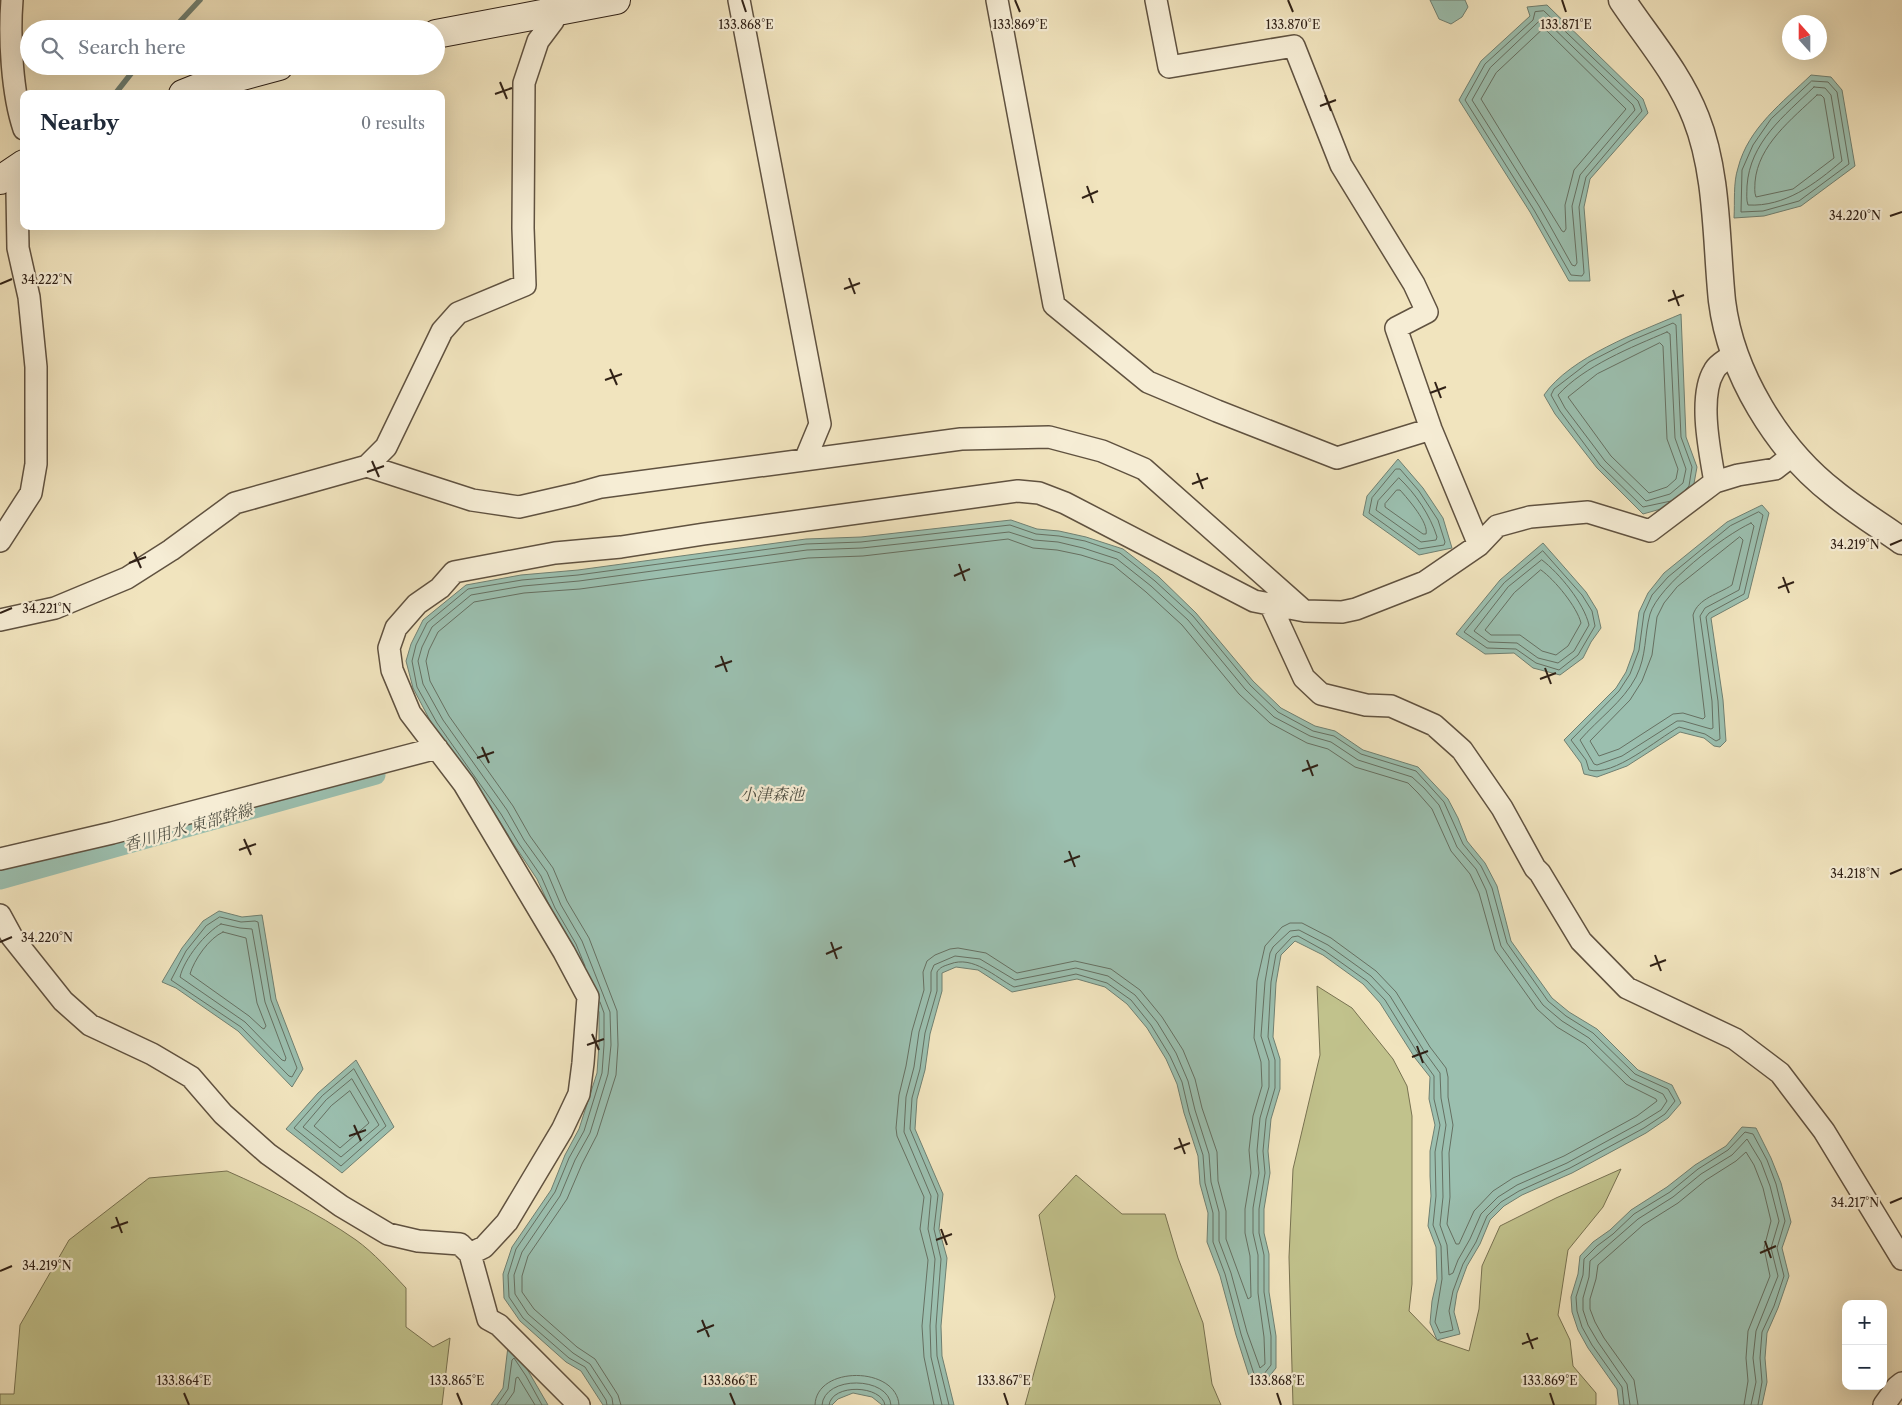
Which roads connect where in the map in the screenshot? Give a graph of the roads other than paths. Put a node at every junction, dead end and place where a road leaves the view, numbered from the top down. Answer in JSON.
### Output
{"nodes":[{"id":1,"x":12,"y":0,"type":"edge"},
{"id":2,"x":616,"y":0,"type":"edge"},
{"id":3,"x":739,"y":0,"type":"edge"},
{"id":4,"x":997,"y":0,"type":"edge"},
{"id":5,"x":1156,"y":0,"type":"edge"},
{"id":6,"x":1622,"y":0,"type":"edge"},
{"id":7,"x":589,"y":2,"type":"edge"},
{"id":8,"x":556,"y":12,"type":"junction"},
{"id":9,"x":445,"y":32,"type":"edge"},
{"id":10,"x":246,"y":75,"type":"edge"},
{"id":11,"x":193,"y":90,"type":"edge"},
{"id":12,"x":20,"y":119,"type":"edge"},
{"id":13,"x":14,"y":170,"type":"edge"},
{"id":14,"x":1735,"y":354,"type":"junction"},
{"id":15,"x":1431,"y":430,"type":"junction"},
{"id":16,"x":1793,"y":454,"type":"junction"},
{"id":17,"x":805,"y":460,"type":"junction"},
{"id":18,"x":367,"y":466,"type":"junction"},
{"id":19,"x":1715,"y":482,"type":"junction"},
{"id":20,"x":1902,"y":540,"type":"edge"},
{"id":21,"x":0,"y":541,"type":"edge"},
{"id":22,"x":1479,"y":545,"type":"junction"},
{"id":23,"x":1270,"y":604,"type":"junction"},
{"id":24,"x":1305,"y":612,"type":"junction"},
{"id":25,"x":0,"y":620,"type":"edge"},
{"id":26,"x":437,"y":748,"type":"junction"},
{"id":27,"x":0,"y":859,"type":"edge"},
{"id":28,"x":0,"y":915,"type":"edge"},
{"id":29,"x":470,"y":1254,"type":"junction"},
{"id":30,"x":1902,"y":1257,"type":"edge"},
{"id":31,"x":1902,"y":1383,"type":"edge"},
{"id":32,"x":579,"y":1405,"type":"edge"},
{"id":33,"x":1884,"y":1405,"type":"edge"}],
"edges":[{"from":1,"to":12,"type":"street"},
{"from":2,"to":7,"type":"main road"},
{"from":3,"to":17,"type":"street"},
{"from":4,"to":15,"type":"street"},
{"from":5,"to":15,"type":"street"},
{"from":6,"to":14,"type":"street"},
{"from":7,"to":8,"type":"main road"},
{"from":8,"to":9,"type":"main road"},
{"from":8,"to":18,"type":"street"},
{"from":10,"to":11,"type":"main road"},
{"from":13,"to":21,"type":"street"},
{"from":14,"to":16,"type":"street"},
{"from":14,"to":19,"type":"street"},
{"from":15,"to":22,"type":"street"},
{"from":16,"to":19,"type":"street"},
{"from":16,"to":20,"type":"street"},
{"from":17,"to":18,"type":"street"},
{"from":17,"to":24,"type":"street"},
{"from":18,"to":25,"type":"street"},
{"from":19,"to":22,"type":"street"},
{"from":22,"to":24,"type":"street"},
{"from":23,"to":24,"type":"street"},
{"from":23,"to":26,"type":"street"},
{"from":23,"to":30,"type":"street"},
{"from":26,"to":27,"type":"street"},
{"from":26,"to":29,"type":"street"},
{"from":28,"to":29,"type":"street"},
{"from":29,"to":32,"type":"street"},
{"from":31,"to":33,"type":"street"}]}
